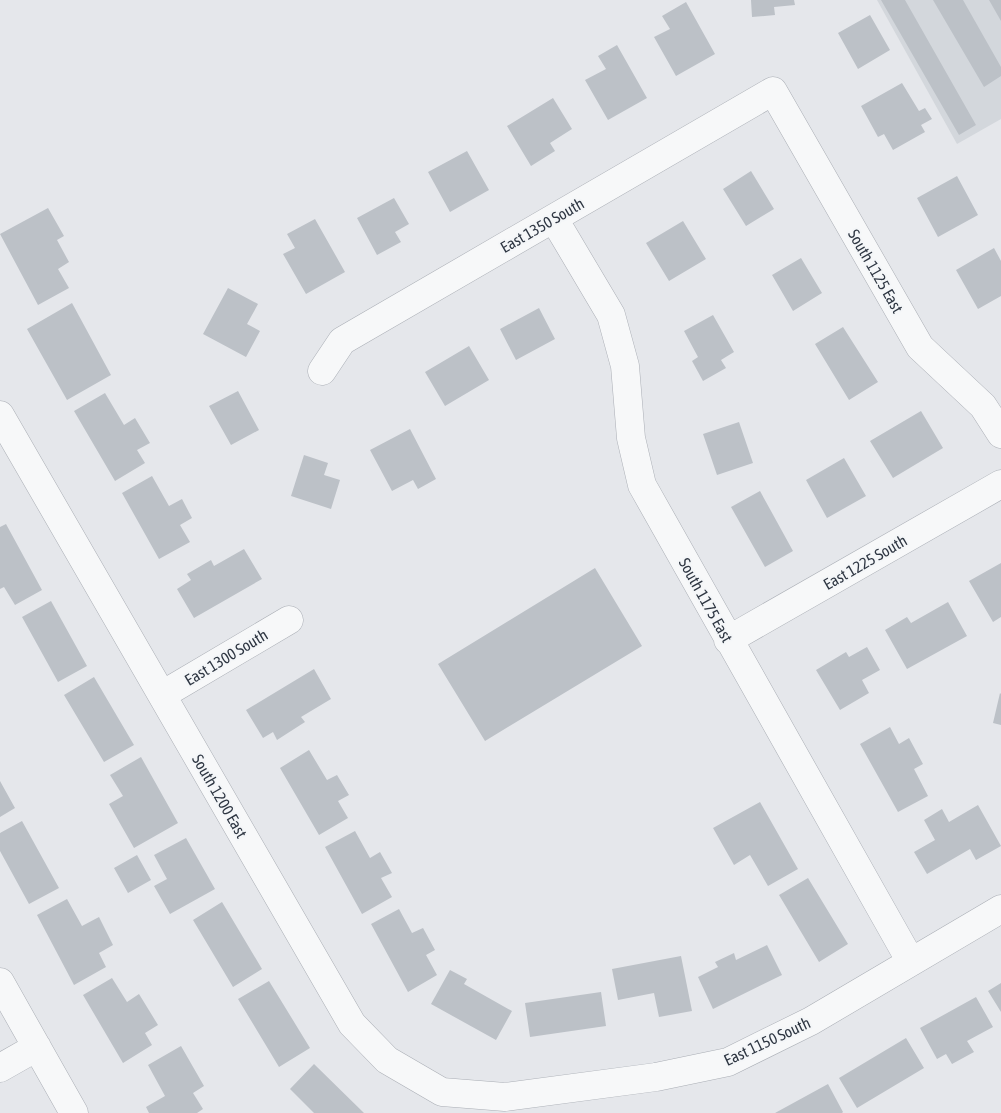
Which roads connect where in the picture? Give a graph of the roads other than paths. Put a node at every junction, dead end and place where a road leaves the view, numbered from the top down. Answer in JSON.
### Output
{"nodes":[{"id":1,"x":773,"y":91,"type":"joint"},
{"id":2,"x":554,"y":219,"type":"junction"},
{"id":3,"x":322,"y":371,"type":"dead end"},
{"id":4,"x":0,"y":414,"type":"edge"},
{"id":5,"x":1001,"y":434,"type":"edge"},
{"id":6,"x":1001,"y":484,"type":"edge"},
{"id":7,"x":289,"y":620,"type":"dead end"},
{"id":8,"x":728,"y":640,"type":"junction"},
{"id":9,"x":162,"y":695,"type":"junction"},
{"id":10,"x":1001,"y":908,"type":"edge"},
{"id":11,"x":911,"y":962,"type":"junction"},
{"id":12,"x":0,"y":982,"type":"edge"},
{"id":13,"x":37,"y":1047,"type":"junction"},
{"id":14,"x":0,"y":1068,"type":"edge"},
{"id":15,"x":505,"y":1097,"type":"joint"},
{"id":16,"x":563,"y":1102,"type":"edge"},
{"id":17,"x":74,"y":1113,"type":"edge"}],
"edges":[{"from":1,"to":2,"type":"street","name":"East 1350 South"},
{"from":1,"to":5,"type":"street","name":"South 1125 East"},
{"from":2,"to":3,"type":"street","name":"East 1350 South"},
{"from":2,"to":8,"type":"street","name":"South 1175 East"},
{"from":4,"to":9,"type":"street","name":"South 1200 East"},
{"from":6,"to":8,"type":"street","name":"East 1225 South"},
{"from":7,"to":9,"type":"street","name":"East 1300 South"},
{"from":8,"to":11,"type":"street","name":"South 1175 East"},
{"from":9,"to":15,"type":"street","name":"South 1200 East"},
{"from":10,"to":11,"type":"street","name":"East 1150 South"},
{"from":11,"to":16,"type":"street","name":"East 1150 South"},
{"from":12,"to":13,"type":"street"},
{"from":13,"to":14,"type":"street"},
{"from":13,"to":17,"type":"street"},
{"from":15,"to":16,"type":"street","name":"East 1150 South"}]}
